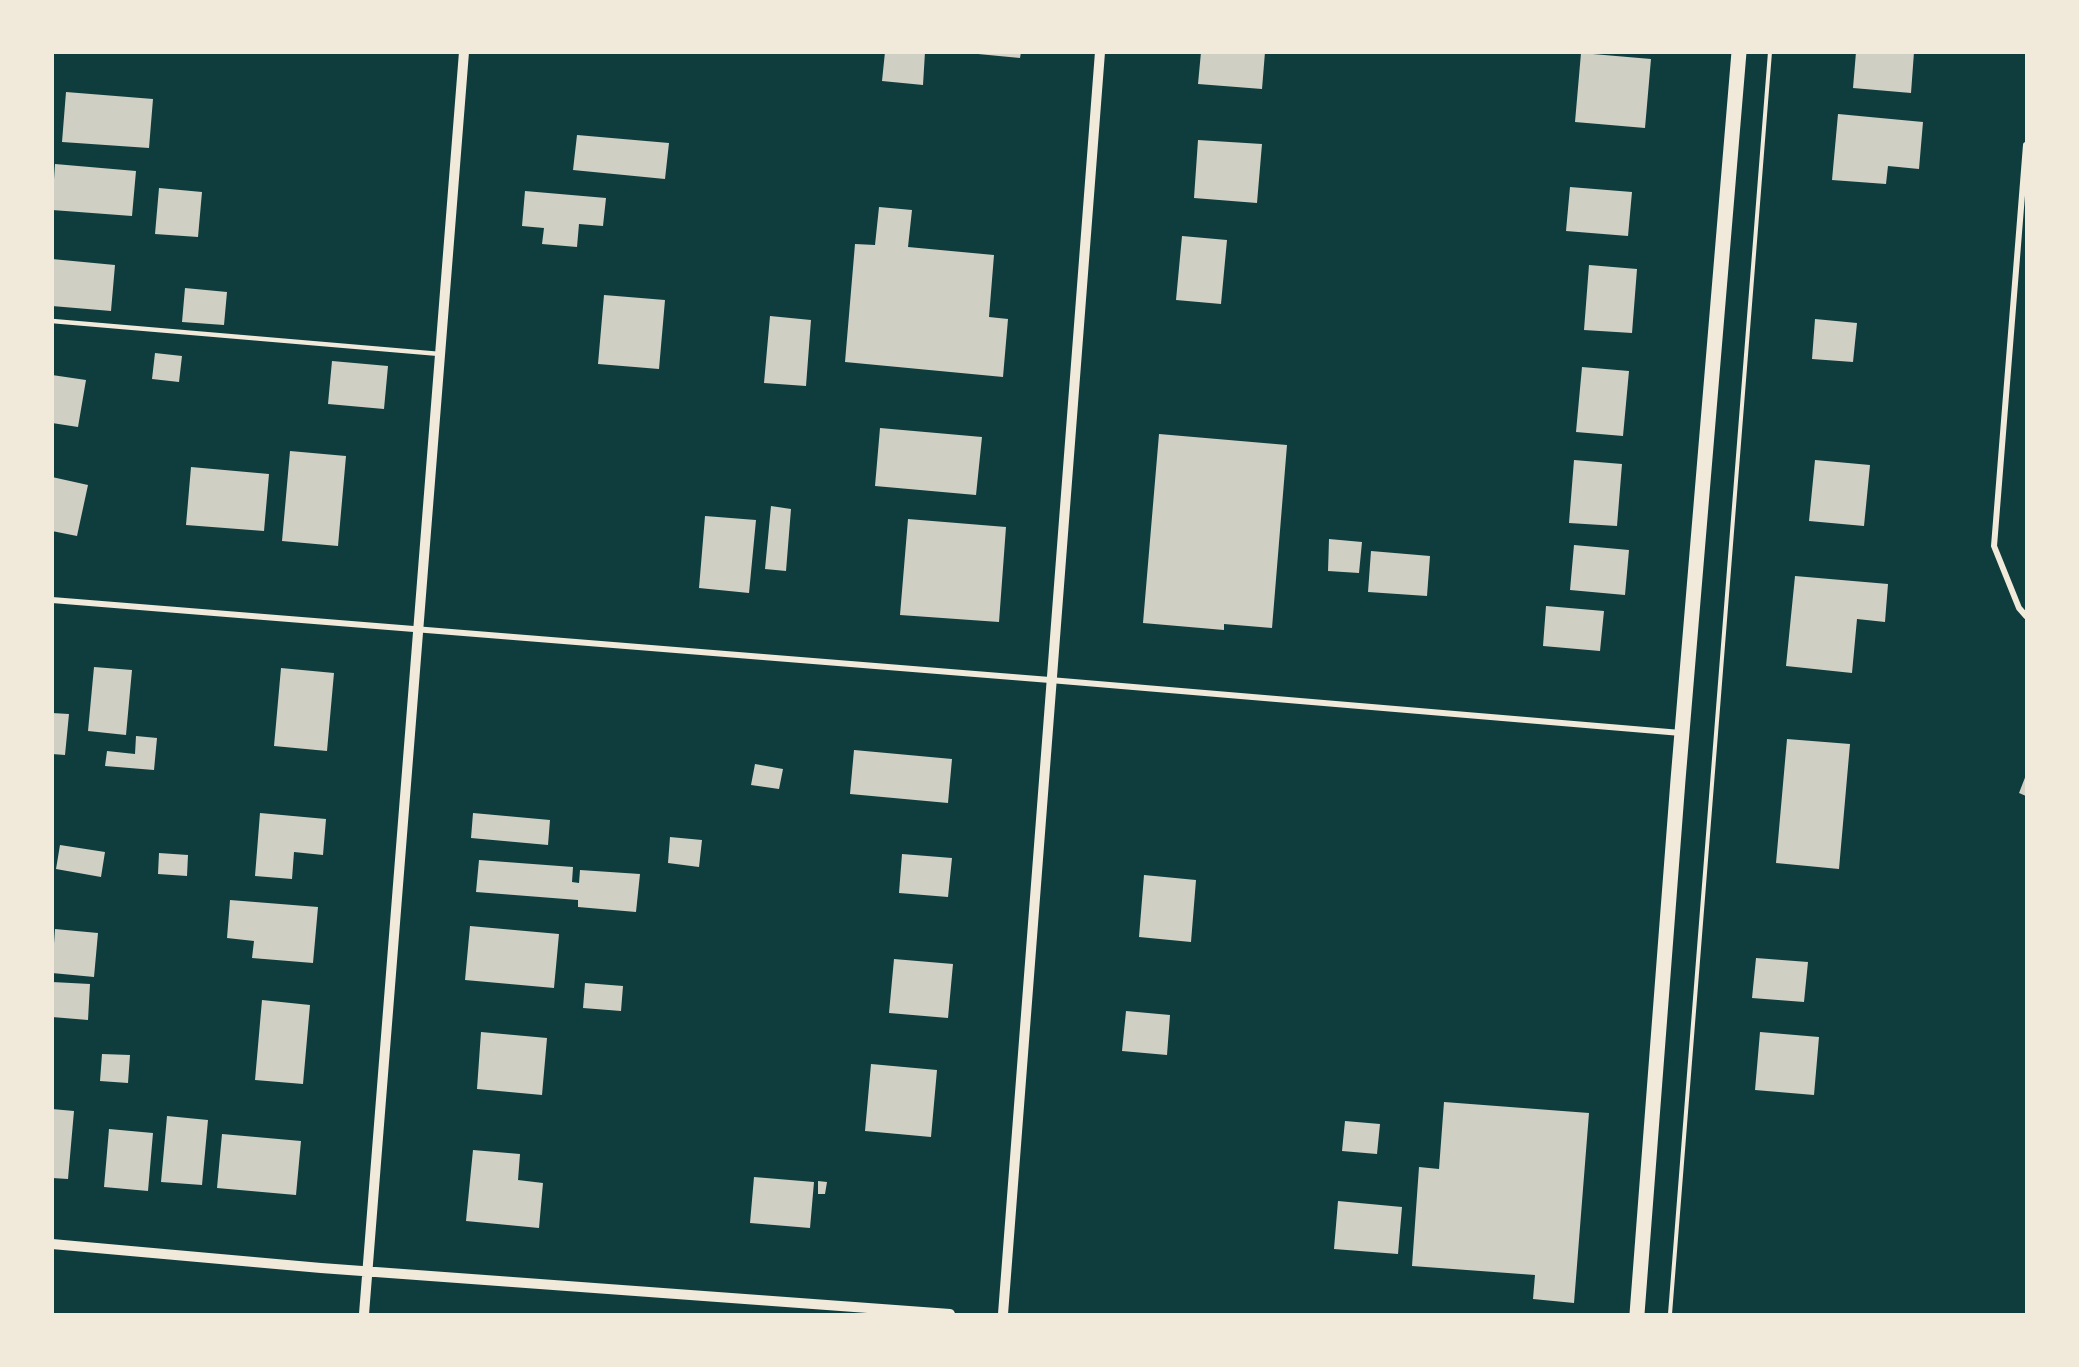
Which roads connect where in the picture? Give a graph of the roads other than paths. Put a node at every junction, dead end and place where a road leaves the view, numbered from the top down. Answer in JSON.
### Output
{"nodes":[{"id":1,"x":464,"y":52,"type":"edge"},
{"id":2,"x":1100,"y":52,"type":"edge"},
{"id":3,"x":1739,"y":52,"type":"edge"},
{"id":4,"x":2026,"y":145,"type":"edge"},
{"id":5,"x":52,"y":321,"type":"edge"},
{"id":6,"x":440,"y":354,"type":"junction"},
{"id":7,"x":52,"y":600,"type":"edge"},
{"id":8,"x":2026,"y":616,"type":"edge"},
{"id":9,"x":419,"y":630,"type":"junction"},
{"id":10,"x":1050,"y":680,"type":"junction"},
{"id":11,"x":1682,"y":733,"type":"junction"},
{"id":12,"x":52,"y":1244,"type":"edge"},
{"id":13,"x":368,"y":1272,"type":"junction"},
{"id":14,"x":364,"y":1314,"type":"edge"},
{"id":15,"x":950,"y":1314,"type":"edge"},
{"id":16,"x":1003,"y":1314,"type":"edge"},
{"id":17,"x":1636,"y":1314,"type":"edge"}],
"edges":[{"from":1,"to":6,"type":"street"},
{"from":2,"to":10,"type":"street"},
{"from":3,"to":11,"type":"main road"},
{"from":4,"to":8,"type":"street"},
{"from":5,"to":6,"type":"lane"},
{"from":6,"to":9,"type":"street"},
{"from":7,"to":9,"type":"street"},
{"from":9,"to":10,"type":"street"},
{"from":9,"to":13,"type":"street"},
{"from":10,"to":11,"type":"street"},
{"from":10,"to":16,"type":"street"},
{"from":11,"to":17,"type":"main road"},
{"from":12,"to":13,"type":"street"},
{"from":13,"to":14,"type":"street"},
{"from":13,"to":15,"type":"street"}]}
